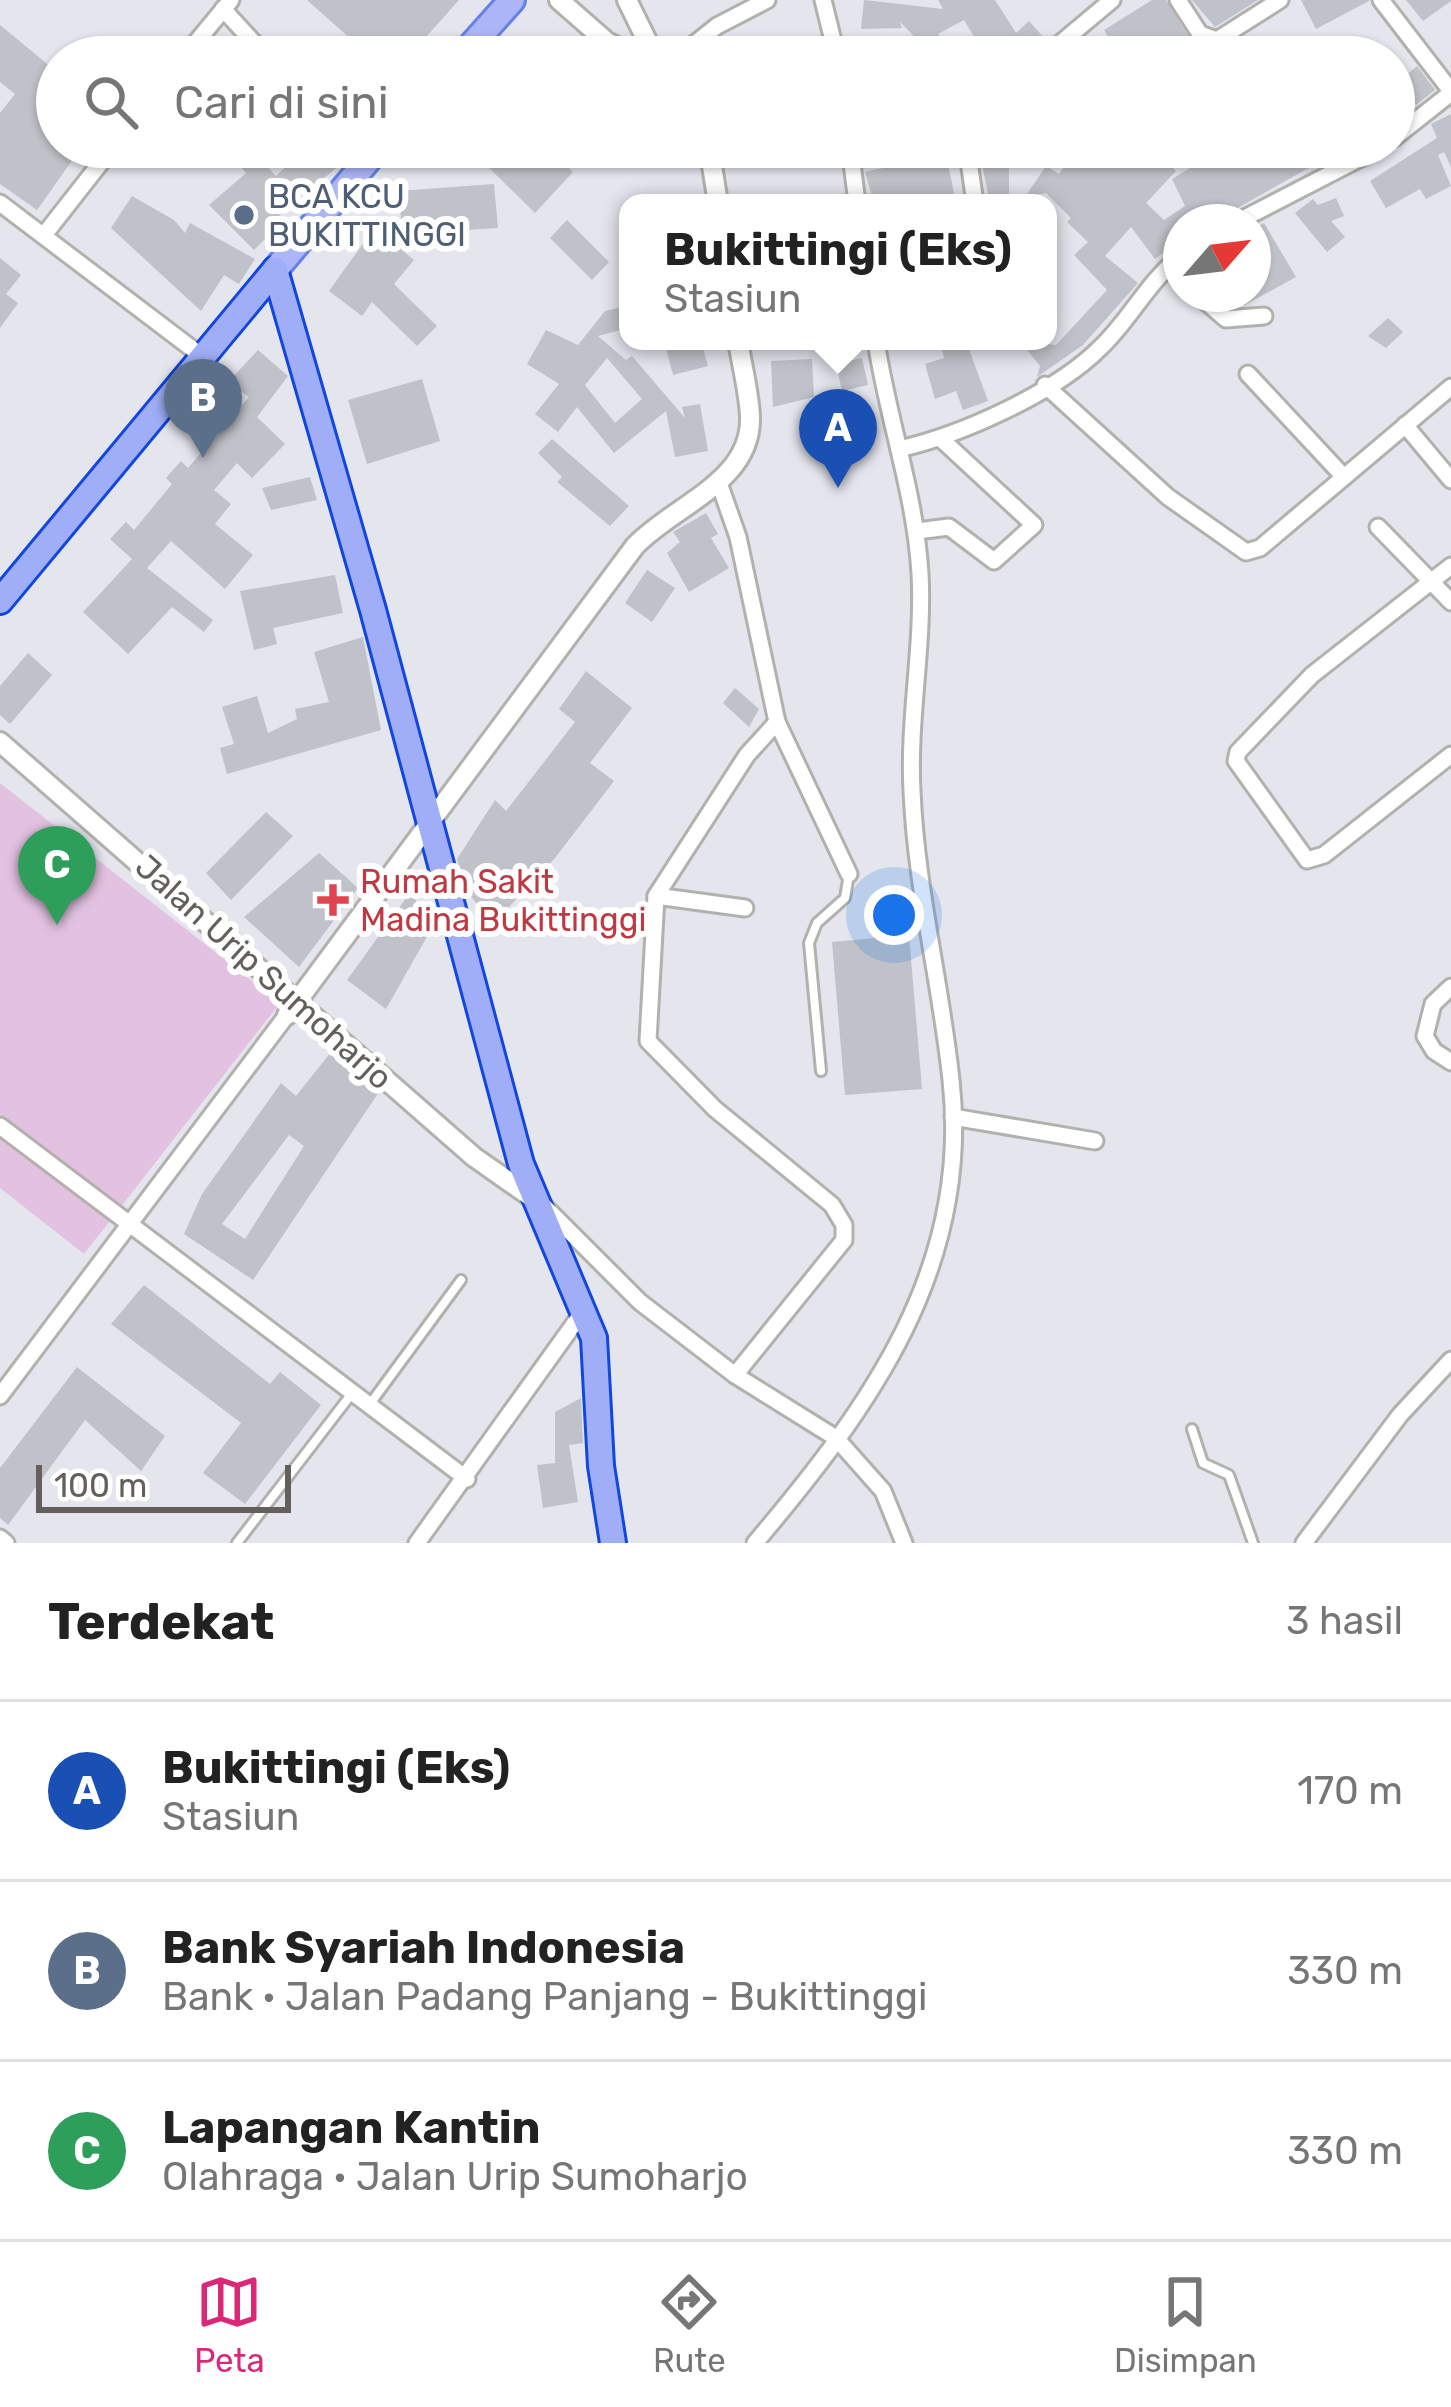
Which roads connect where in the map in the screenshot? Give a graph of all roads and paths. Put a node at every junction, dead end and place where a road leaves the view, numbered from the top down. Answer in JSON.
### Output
{"nodes":[{"id":1,"x":512,"y":0,"type":"edge"},
{"id":2,"x":559,"y":0,"type":"edge"},
{"id":3,"x":627,"y":0,"type":"edge"},
{"id":4,"x":767,"y":0,"type":"edge"},
{"id":5,"x":824,"y":0,"type":"edge"},
{"id":6,"x":1112,"y":0,"type":"edge"},
{"id":7,"x":1178,"y":0,"type":"edge"},
{"id":8,"x":1280,"y":0,"type":"edge"},
{"id":9,"x":1381,"y":0,"type":"edge"},
{"id":10,"x":227,"y":4,"type":"edge"},
{"id":11,"x":201,"y":36,"type":"edge"},
{"id":12,"x":251,"y":36,"type":"edge"},
{"id":13,"x":479,"y":36,"type":"edge"},
{"id":14,"x":600,"y":36,"type":"edge"},
{"id":15,"x":645,"y":36,"type":"edge"},
{"id":16,"x":704,"y":36,"type":"edge"},
{"id":17,"x":832,"y":36,"type":"edge"},
{"id":18,"x":1069,"y":36,"type":"edge"},
{"id":19,"x":1206,"y":36,"type":"edge"},
{"id":20,"x":1223,"y":36,"type":"edge"},
{"id":21,"x":1408,"y":36,"type":"edge"},
{"id":22,"x":1415,"y":45,"type":"edge"},
{"id":23,"x":1451,"y":93,"type":"edge"},
{"id":24,"x":1415,"y":121,"type":"edge"},
{"id":25,"x":97,"y":168,"type":"edge"},
{"id":26,"x":353,"y":168,"type":"edge"},
{"id":27,"x":1341,"y":168,"type":"edge"},
{"id":28,"x":0,"y":203,"type":"edge"},
{"id":29,"x":1271,"y":204,"type":"edge"},
{"id":30,"x":44,"y":235,"type":"junction"},
{"id":31,"x":274,"y":270,"type":"junction"},
{"id":32,"x":1163,"y":281,"type":"edge"},
{"id":33,"x":1218,"y":312,"type":"edge"},
{"id":34,"x":1264,"y":316,"type":"dead end"},
{"id":35,"x":739,"y":350,"type":"edge"},
{"id":36,"x":878,"y":350,"type":"edge"},
{"id":37,"x":203,"y":357,"type":"junction"},
{"id":38,"x":1248,"y":374,"type":"dead end"},
{"id":39,"x":1045,"y":386,"type":"junction"},
{"id":40,"x":1451,"y":388,"type":"edge"},
{"id":41,"x":1405,"y":425,"type":"junction"},
{"id":42,"x":940,"y":438,"type":"junction"},
{"id":43,"x":899,"y":449,"type":"junction"},
{"id":44,"x":1344,"y":476,"type":"junction"},
{"id":45,"x":718,"y":480,"type":"junction"},
{"id":46,"x":1451,"y":480,"type":"edge"},
{"id":47,"x":1378,"y":527,"type":"dead end"},
{"id":48,"x":917,"y":531,"type":"junction"},
{"id":49,"x":1451,"y":566,"type":"edge"},
{"id":50,"x":1434,"y":579,"type":"junction"},
{"id":51,"x":0,"y":601,"type":"edge"},
{"id":52,"x":1451,"y":602,"type":"edge"},
{"id":53,"x":777,"y":722,"type":"junction"},
{"id":54,"x":0,"y":742,"type":"edge"},
{"id":55,"x":1451,"y":755,"type":"edge"},
{"id":56,"x":428,"y":831,"type":"junction"},
{"id":57,"x":849,"y":874,"type":"joint"},
{"id":58,"x":656,"y":896,"type":"junction"},
{"id":59,"x":745,"y":908,"type":"dead end"},
{"id":60,"x":1451,"y":987,"type":"edge"},
{"id":61,"x":292,"y":1007,"type":"junction"},
{"id":62,"x":1451,"y":1062,"type":"edge"},
{"id":63,"x":821,"y":1071,"type":"dead end"},
{"id":64,"x":953,"y":1117,"type":"junction"},
{"id":65,"x":0,"y":1126,"type":"edge"},
{"id":66,"x":1095,"y":1141,"type":"dead end"},
{"id":67,"x":531,"y":1197,"type":"junction"},
{"id":68,"x":130,"y":1225,"type":"junction"},
{"id":69,"x":461,"y":1280,"type":"dead end"},
{"id":70,"x":584,"y":1310,"type":"junction"},
{"id":71,"x":1451,"y":1360,"type":"edge"},
{"id":72,"x":735,"y":1375,"type":"junction"},
{"id":73,"x":353,"y":1392,"type":"junction"},
{"id":74,"x":0,"y":1396,"type":"edge"},
{"id":75,"x":369,"y":1405,"type":"junction"},
{"id":76,"x":1192,"y":1429,"type":"dead end"},
{"id":77,"x":836,"y":1438,"type":"junction"},
{"id":78,"x":467,"y":1479,"type":"junction"},
{"id":79,"x":237,"y":1543,"type":"edge"},
{"id":80,"x":416,"y":1543,"type":"edge"},
{"id":81,"x":613,"y":1543,"type":"edge"},
{"id":82,"x":755,"y":1543,"type":"edge"},
{"id":83,"x":904,"y":1543,"type":"edge"},
{"id":84,"x":1253,"y":1543,"type":"edge"},
{"id":85,"x":1304,"y":1543,"type":"edge"}],
"edges":[{"from":1,"to":13,"type":"main road"},
{"from":2,"to":14,"type":"street"},
{"from":3,"to":15,"type":"street"},
{"from":4,"to":16,"type":"street"},
{"from":5,"to":17,"type":"street"},
{"from":6,"to":18,"type":"street"},
{"from":7,"to":19,"type":"street"},
{"from":8,"to":20,"type":"street"},
{"from":9,"to":21,"type":"street"},
{"from":10,"to":11,"type":"street"},
{"from":10,"to":12,"type":"street"},
{"from":22,"to":23,"type":"street"},
{"from":23,"to":24,"type":"street"},
{"from":25,"to":30,"type":"street"},
{"from":26,"to":31,"type":"main road"},
{"from":27,"to":29,"type":"street"},
{"from":28,"to":30,"type":"street"},
{"from":30,"to":37,"type":"street"},
{"from":31,"to":37,"type":"highway"},
{"from":31,"to":56,"type":"highway"},
{"from":32,"to":39,"type":"street"},
{"from":33,"to":34,"type":"street"},
{"from":35,"to":45,"type":"street"},
{"from":36,"to":43,"type":"street"},
{"from":37,"to":51,"type":"highway"},
{"from":38,"to":44,"type":"street"},
{"from":39,"to":42,"type":"street"},
{"from":39,"to":44,"type":"street"},
{"from":40,"to":41,"type":"street"},
{"from":41,"to":44,"type":"street"},
{"from":41,"to":46,"type":"street"},
{"from":42,"to":43,"type":"street"},
{"from":42,"to":48,"type":"street"},
{"from":43,"to":48,"type":"street"},
{"from":45,"to":53,"type":"street"},
{"from":45,"to":56,"type":"street"},
{"from":47,"to":50,"type":"street"},
{"from":48,"to":64,"type":"street"},
{"from":49,"to":50,"type":"street"},
{"from":50,"to":52,"type":"street"},
{"from":50,"to":55,"type":"street"},
{"from":53,"to":57,"type":"street"},
{"from":53,"to":58,"type":"street"},
{"from":54,"to":61,"type":"street","name":"Jalan Urip Sumoharjo"},
{"from":56,"to":61,"type":"street"},
{"from":56,"to":67,"type":"highway"},
{"from":57,"to":63,"type":"lane"},
{"from":58,"to":59,"type":"street"},
{"from":58,"to":72,"type":"street"},
{"from":60,"to":62,"type":"street"},
{"from":61,"to":67,"type":"street","name":"Jalan Urip Sumoharjo"},
{"from":61,"to":68,"type":"street"},
{"from":64,"to":66,"type":"street"},
{"from":64,"to":77,"type":"street"},
{"from":65,"to":68,"type":"street"},
{"from":67,"to":70,"type":"highway"},
{"from":67,"to":72,"type":"street"},
{"from":68,"to":73,"type":"street"},
{"from":68,"to":74,"type":"street"},
{"from":69,"to":75,"type":"lane"},
{"from":70,"to":78,"type":"street"},
{"from":70,"to":81,"type":"highway"},
{"from":71,"to":85,"type":"street"},
{"from":72,"to":77,"type":"street"},
{"from":73,"to":75,"type":"street"},
{"from":73,"to":79,"type":"lane"},
{"from":75,"to":78,"type":"street"},
{"from":76,"to":84,"type":"lane"},
{"from":77,"to":82,"type":"street"},
{"from":77,"to":83,"type":"street"},
{"from":78,"to":80,"type":"street"}]}
